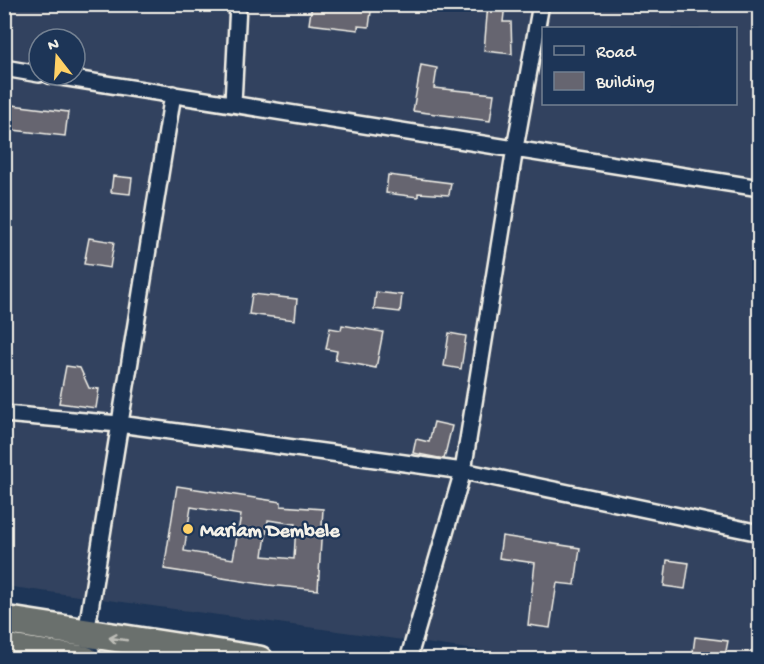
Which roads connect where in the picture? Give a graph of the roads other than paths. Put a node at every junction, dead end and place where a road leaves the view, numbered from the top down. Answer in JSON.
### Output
{"nodes":[{"id":1,"x":238,"y":4,"type":"edge"},
{"id":2,"x":541,"y":4,"type":"edge"},
{"id":3,"x":4,"y":68,"type":"edge"},
{"id":4,"x":27,"y":72,"type":"edge"},
{"id":5,"x":87,"y":81,"type":"edge"},
{"id":6,"x":173,"y":94,"type":"junction"},
{"id":7,"x":233,"y":103,"type":"junction"},
{"id":8,"x":515,"y":148,"type":"junction"},
{"id":9,"x":759,"y":188,"type":"edge"},
{"id":10,"x":4,"y":414,"type":"edge"},
{"id":11,"x":119,"y":424,"type":"junction"},
{"id":12,"x":463,"y":471,"type":"junction"},
{"id":13,"x":759,"y":533,"type":"edge"},
{"id":14,"x":4,"y":620,"type":"edge"},
{"id":15,"x":4,"y":648,"type":"edge"},
{"id":16,"x":88,"y":651,"type":"edge"},
{"id":17,"x":259,"y":660,"type":"edge"},
{"id":18,"x":408,"y":660,"type":"edge"}],
"edges":[{"from":1,"to":7,"type":"street"},
{"from":2,"to":8,"type":"street"},
{"from":3,"to":4,"type":"street"},
{"from":5,"to":6,"type":"street"},
{"from":6,"to":7,"type":"street"},
{"from":6,"to":11,"type":"street"},
{"from":7,"to":8,"type":"street"},
{"from":8,"to":9,"type":"street"},
{"from":8,"to":12,"type":"street"},
{"from":10,"to":11,"type":"street"},
{"from":11,"to":12,"type":"street"},
{"from":11,"to":16,"type":"street"},
{"from":12,"to":13,"type":"street"},
{"from":12,"to":18,"type":"street"},
{"from":14,"to":16,"type":"highway"},
{"from":15,"to":16,"type":"highway"},
{"from":17,"to":16,"type":"highway","one_way":true}]}
